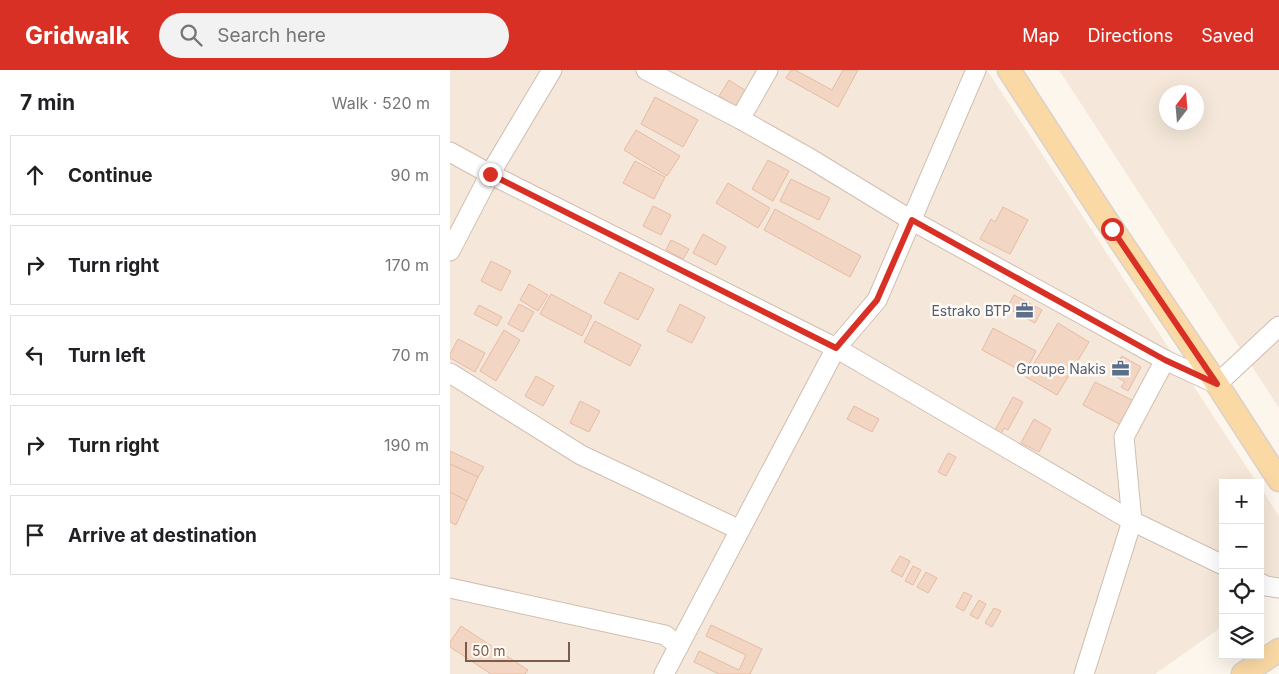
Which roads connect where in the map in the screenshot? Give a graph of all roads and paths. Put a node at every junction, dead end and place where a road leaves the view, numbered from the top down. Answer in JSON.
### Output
{"nodes":[{"id":1,"x":552,"y":70,"type":"edge"},
{"id":2,"x":646,"y":70,"type":"edge"},
{"id":3,"x":768,"y":70,"type":"edge"},
{"id":4,"x":976,"y":70,"type":"edge"},
{"id":5,"x":1010,"y":70,"type":"edge"},
{"id":6,"x":740,"y":119,"type":"junction"},
{"id":7,"x":450,"y":152,"type":"edge"},
{"id":8,"x":490,"y":174,"type":"junction"},
{"id":9,"x":912,"y":220,"type":"junction"},
{"id":10,"x":450,"y":252,"type":"edge"},
{"id":11,"x":1279,"y":326,"type":"edge"},
{"id":12,"x":836,"y":348,"type":"junction"},
{"id":13,"x":1165,"y":360,"type":"junction"},
{"id":14,"x":450,"y":373,"type":"edge"},
{"id":15,"x":1217,"y":384,"type":"junction"},
{"id":16,"x":1279,"y":480,"type":"edge"},
{"id":17,"x":1132,"y":521,"type":"junction"},
{"id":18,"x":740,"y":530,"type":"junction"},
{"id":19,"x":1219,"y":563,"type":"edge"},
{"id":20,"x":1264,"y":585,"type":"edge"},
{"id":21,"x":450,"y":588,"type":"edge"},
{"id":22,"x":1279,"y":588,"type":"edge"},
{"id":23,"x":679,"y":646,"type":"junction"},
{"id":24,"x":1279,"y":650,"type":"edge"},
{"id":25,"x":664,"y":674,"type":"edge"},
{"id":26,"x":1084,"y":674,"type":"edge"},
{"id":27,"x":1243,"y":674,"type":"edge"}],
"edges":[{"from":1,"to":8,"type":"street"},
{"from":2,"to":6,"type":"street"},
{"from":3,"to":6,"type":"street"},
{"from":4,"to":9,"type":"street"},
{"from":5,"to":15,"type":"main road"},
{"from":6,"to":9,"type":"street"},
{"from":7,"to":8,"type":"street"},
{"from":8,"to":10,"type":"street"},
{"from":8,"to":12,"type":"street"},
{"from":9,"to":12,"type":"street"},
{"from":9,"to":13,"type":"street"},
{"from":11,"to":15,"type":"street"},
{"from":12,"to":17,"type":"street"},
{"from":12,"to":18,"type":"street"},
{"from":13,"to":15,"type":"street"},
{"from":13,"to":17,"type":"street"},
{"from":14,"to":18,"type":"street"},
{"from":15,"to":16,"type":"main road"},
{"from":17,"to":19,"type":"street"},
{"from":17,"to":26,"type":"street"},
{"from":18,"to":23,"type":"street"},
{"from":20,"to":22,"type":"street"},
{"from":21,"to":23,"type":"street"},
{"from":23,"to":25,"type":"street"},
{"from":24,"to":27,"type":"main road"}]}
